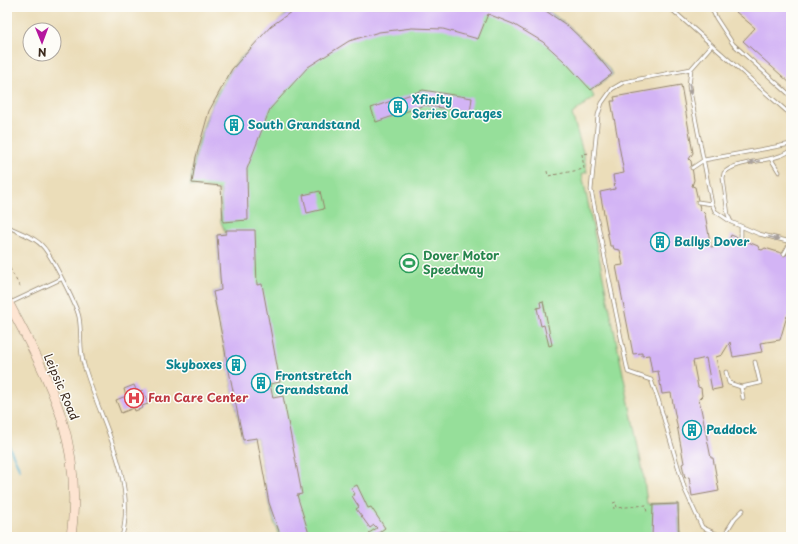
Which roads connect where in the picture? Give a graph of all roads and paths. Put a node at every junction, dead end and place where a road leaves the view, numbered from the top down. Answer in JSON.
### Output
{"nodes":[{"id":1,"x":669,"y":7,"type":"edge"},
{"id":2,"x":711,"y":7,"type":"edge"},
{"id":3,"x":712,"y":44,"type":"junction"},
{"id":4,"x":691,"y":69,"type":"junction"},
{"id":5,"x":791,"y":96,"type":"edge"},
{"id":6,"x":791,"y":115,"type":"edge"},
{"id":7,"x":791,"y":144,"type":"edge"},
{"id":8,"x":791,"y":150,"type":"edge"},
{"id":9,"x":595,"y":152,"type":"junction"},
{"id":10,"x":771,"y":159,"type":"junction"},
{"id":11,"x":704,"y":160,"type":"junction"},
{"id":12,"x":692,"y":168,"type":"dead end"},
{"id":13,"x":547,"y":171,"type":"dead end"},
{"id":14,"x":779,"y":172,"type":"dead end"},
{"id":15,"x":698,"y":202,"type":"dead end"},
{"id":16,"x":712,"y":204,"type":"junction"},
{"id":17,"x":731,"y":222,"type":"junction"},
{"id":18,"x":7,"y":226,"type":"edge"},
{"id":19,"x":740,"y":228,"type":"junction"},
{"id":20,"x":741,"y":239,"type":"dead end"},
{"id":21,"x":791,"y":242,"type":"edge"},
{"id":22,"x":784,"y":254,"type":"dead end"},
{"id":23,"x":7,"y":263,"type":"edge"},
{"id":24,"x":60,"y":279,"type":"junction"},
{"id":25,"x":20,"y":287,"type":"dead end"},
{"id":26,"x":8,"y":303,"type":"edge"},
{"id":27,"x":755,"y":362,"type":"dead end"},
{"id":28,"x":726,"y":372,"type":"dead end"},
{"id":29,"x":741,"y":387,"type":"junction"},
{"id":30,"x":743,"y":398,"type":"dead end"},
{"id":31,"x":614,"y":508,"type":"dead end"},
{"id":32,"x":743,"y":510,"type":"dead end"},
{"id":33,"x":647,"y":514,"type":"dead end"},
{"id":34,"x":71,"y":537,"type":"edge"},
{"id":35,"x":122,"y":537,"type":"edge"},
{"id":36,"x":723,"y":537,"type":"edge"}],
"edges":[{"from":1,"to":3,"type":"lane"},
{"from":2,"to":5,"type":"lane"},
{"from":3,"to":4,"type":"lane"},
{"from":3,"to":6,"type":"lane"},
{"from":4,"to":9,"type":"lane"},
{"from":4,"to":11,"type":"lane","one_way":true},
{"from":7,"to":11,"type":"lane"},
{"from":8,"to":10,"type":"lane"},
{"from":9,"to":13,"type":"path"},
{"from":9,"to":36,"type":"lane"},
{"from":10,"to":14,"type":"lane"},
{"from":10,"to":17,"type":"lane","one_way":true},
{"from":11,"to":12,"type":"lane"},
{"from":11,"to":16,"type":"lane"},
{"from":15,"to":16,"type":"lane"},
{"from":16,"to":17,"type":"lane"},
{"from":17,"to":19,"type":"lane"},
{"from":18,"to":24,"type":"lane"},
{"from":19,"to":20,"type":"lane"},
{"from":19,"to":21,"type":"lane","one_way":true},
{"from":21,"to":22,"type":"lane"},
{"from":23,"to":25,"type":"path"},
{"from":24,"to":26,"type":"lane"},
{"from":24,"to":35,"type":"lane"},
{"from":26,"to":34,"type":"street","name":"Leipsic Road"},
{"from":27,"to":29,"type":"lane"},
{"from":28,"to":29,"type":"lane"},
{"from":29,"to":30,"type":"lane"},
{"from":31,"to":33,"type":"path"},
{"from":32,"to":36,"type":"lane"}]}
